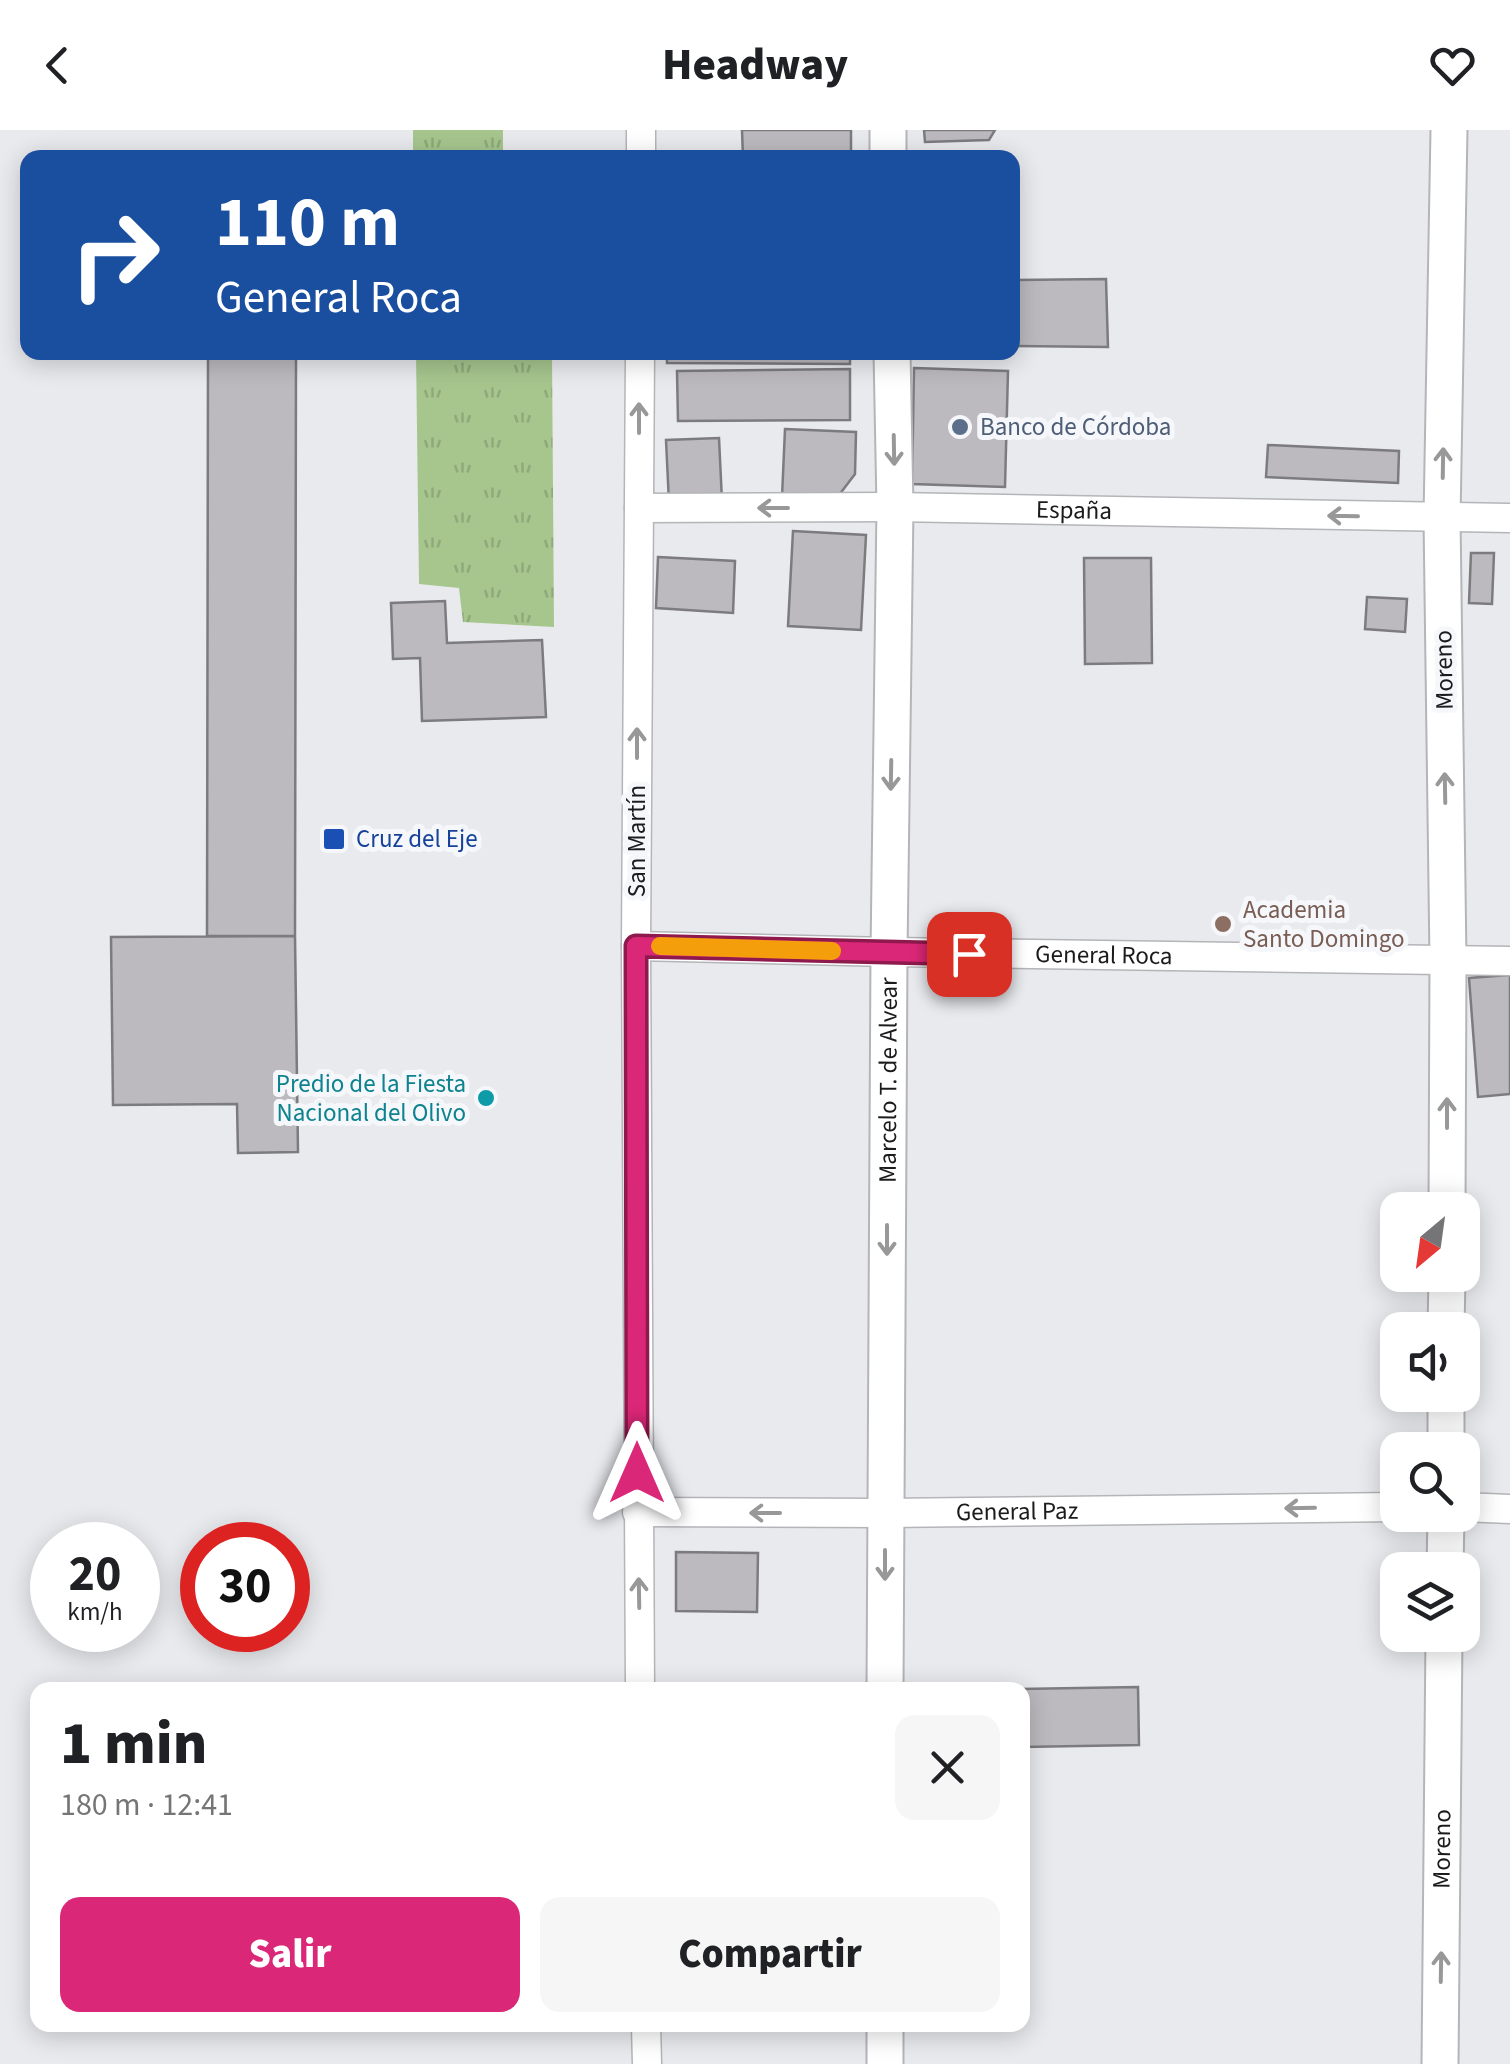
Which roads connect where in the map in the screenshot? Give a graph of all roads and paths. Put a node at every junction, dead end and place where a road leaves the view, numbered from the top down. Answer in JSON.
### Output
{"nodes":[{"id":1,"x":1450,"y":130,"type":"edge"},
{"id":2,"x":640,"y":360,"type":"edge"},
{"id":3,"x":892,"y":360,"type":"edge"},
{"id":4,"x":895,"y":507,"type":"junction"},
{"id":5,"x":639,"y":508,"type":"junction"},
{"id":6,"x":1442,"y":518,"type":"junction"},
{"id":7,"x":1510,"y":518,"type":"edge"},
{"id":8,"x":636,"y":946,"type":"junction"},
{"id":9,"x":889,"y":952,"type":"junction"},
{"id":10,"x":1448,"y":960,"type":"junction"},
{"id":11,"x":1510,"y":961,"type":"edge"},
{"id":12,"x":1447,"y":1192,"type":"edge"},
{"id":13,"x":1380,"y":1507,"type":"edge"},
{"id":14,"x":1480,"y":1508,"type":"edge"},
{"id":15,"x":1510,"y":1509,"type":"edge"},
{"id":16,"x":637,"y":1512,"type":"junction"},
{"id":17,"x":885,"y":1513,"type":"junction"},
{"id":18,"x":1444,"y":1652,"type":"edge"},
{"id":19,"x":640,"y":1682,"type":"edge"},
{"id":20,"x":885,"y":1682,"type":"edge"},
{"id":21,"x":646,"y":2032,"type":"edge"},
{"id":22,"x":885,"y":2032,"type":"edge"},
{"id":23,"x":647,"y":2064,"type":"edge"},
{"id":24,"x":885,"y":2064,"type":"edge"},
{"id":25,"x":1440,"y":2064,"type":"edge"}],
"edges":[{"from":6,"to":1,"type":"street","name":"Moreno","one_way":true},
{"from":5,"to":2,"type":"street","name":"San Martín","one_way":true},
{"from":3,"to":4,"type":"street","name":"Marcelo T. de Alvear","one_way":true},
{"from":4,"to":5,"type":"street","name":"España","one_way":true},
{"from":6,"to":4,"type":"street","name":"España","one_way":true},
{"from":4,"to":9,"type":"street","name":"Marcelo T. de Alvear","one_way":true},
{"from":8,"to":5,"type":"street","name":"San Martín","one_way":true},
{"from":6,"to":7,"type":"street","name":"España"},
{"from":10,"to":6,"type":"street","name":"Moreno","one_way":true},
{"from":8,"to":9,"type":"street","name":"General Roca"},
{"from":8,"to":16,"type":"street","name":"San Martín"},
{"from":9,"to":10,"type":"street","name":"General Roca"},
{"from":9,"to":17,"type":"street","name":"Marcelo T. de Alvear","one_way":true},
{"from":10,"to":11,"type":"street","name":"General Roca"},
{"from":12,"to":10,"type":"street","name":"Moreno","one_way":true},
{"from":13,"to":17,"type":"street","name":"General Paz","one_way":true},
{"from":14,"to":15,"type":"street"},
{"from":17,"to":16,"type":"street","name":"General Paz","one_way":true},
{"from":19,"to":16,"type":"street","name":"San Martín","one_way":true},
{"from":17,"to":20,"type":"street","name":"Marcelo T. de Alvear","one_way":true},
{"from":25,"to":18,"type":"street","name":"Moreno","one_way":true},
{"from":21,"to":23,"type":"street"},
{"from":22,"to":24,"type":"street"}]}
